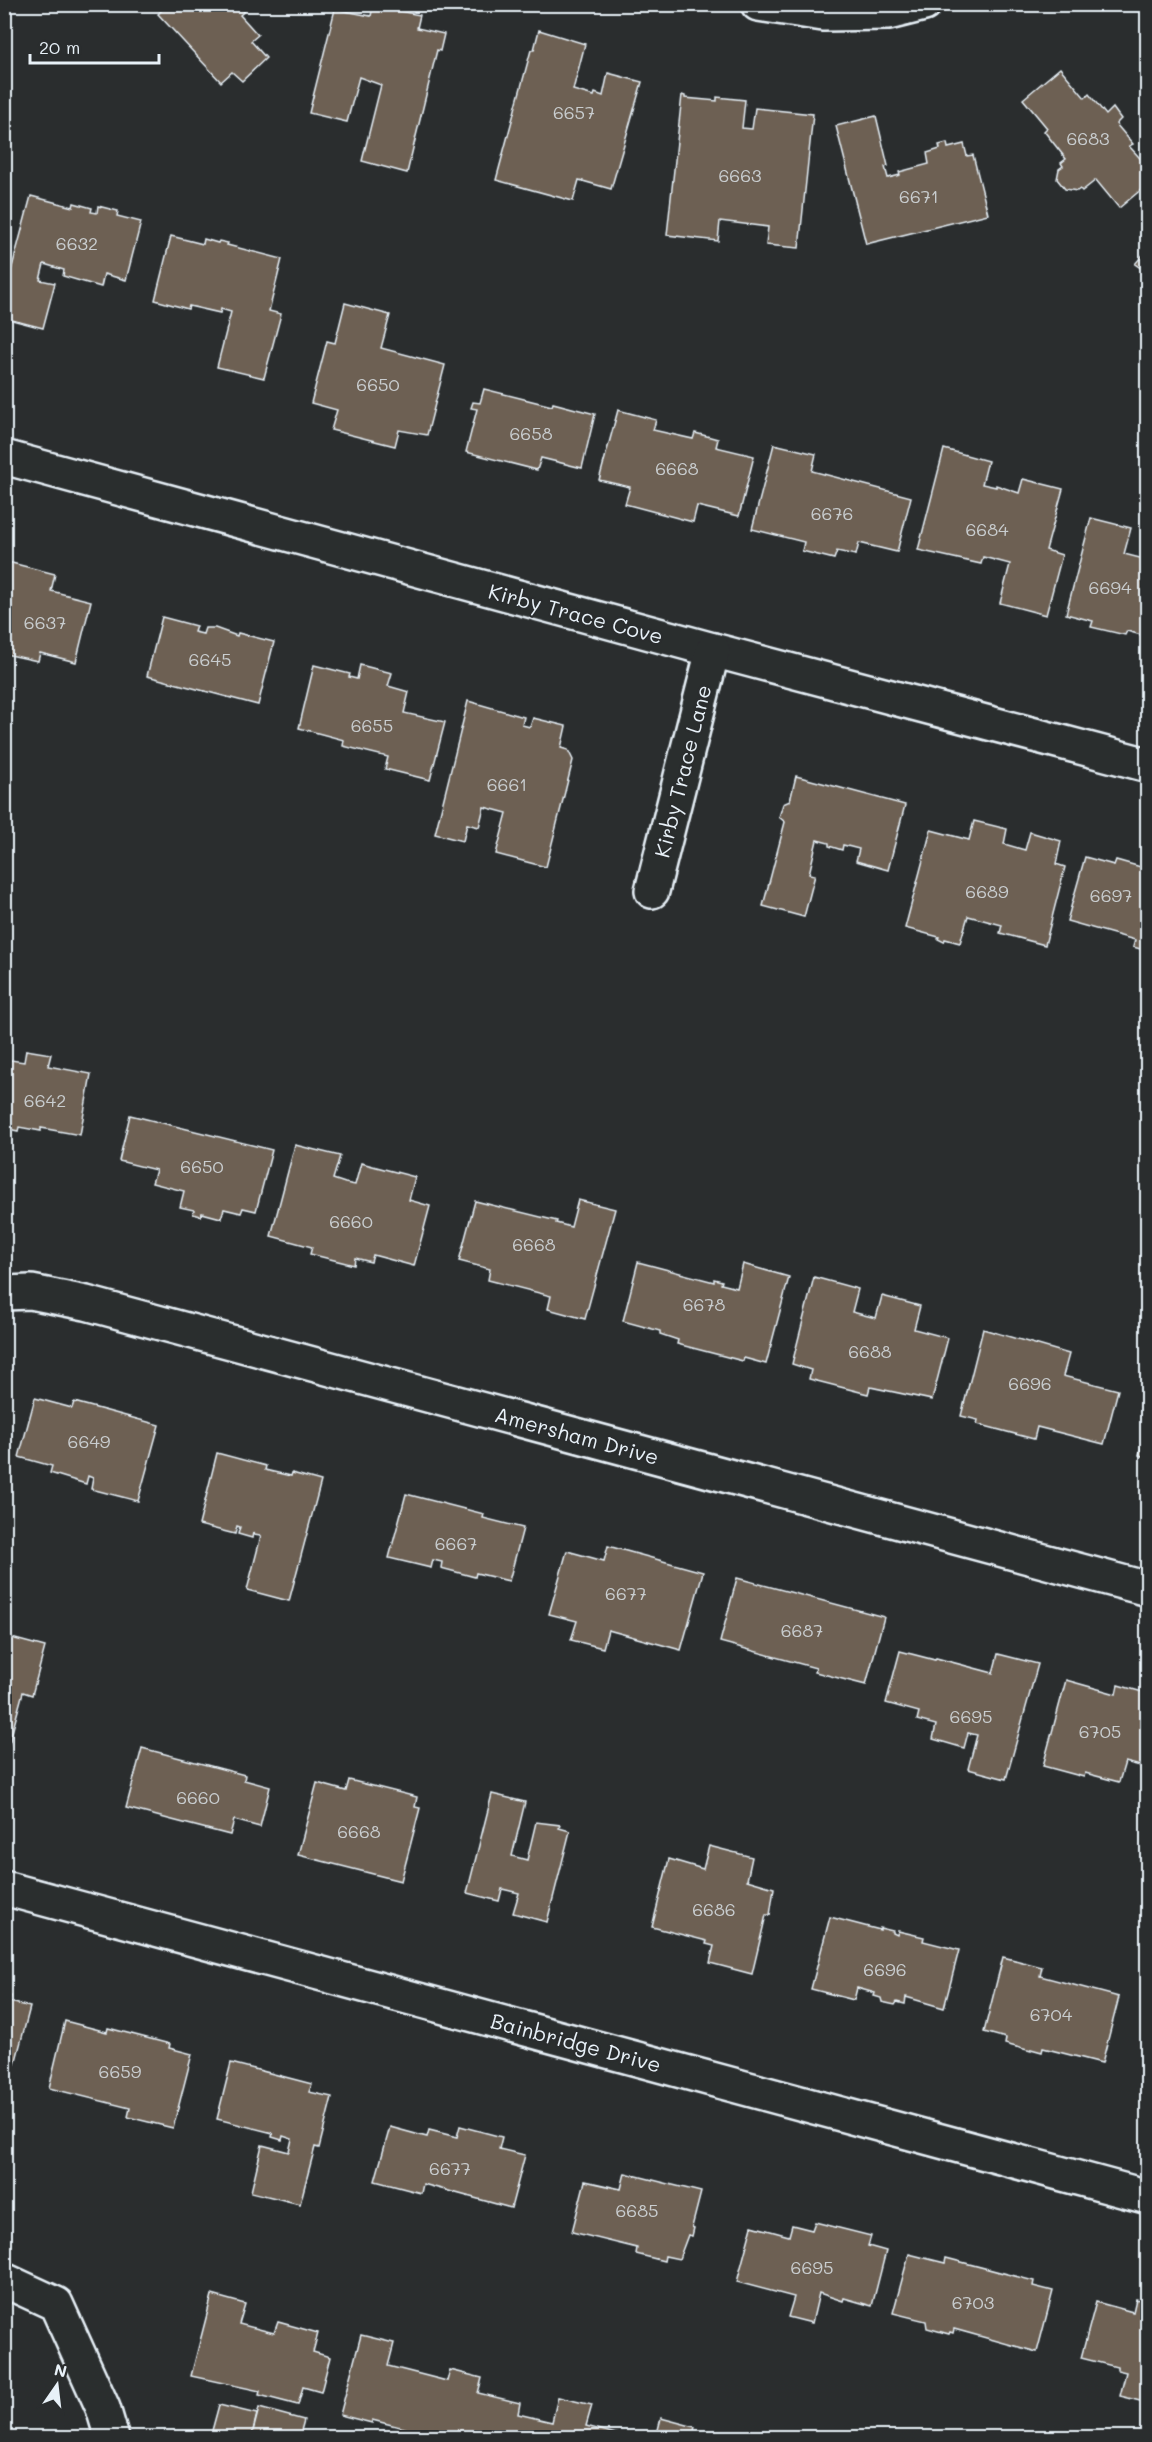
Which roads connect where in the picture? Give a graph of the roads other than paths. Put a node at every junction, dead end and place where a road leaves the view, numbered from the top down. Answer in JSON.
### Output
{"nodes":[{"id":1,"x":758,"y":4,"type":"edge"},
{"id":2,"x":924,"y":4,"type":"edge"},
{"id":3,"x":4,"y":457,"type":"edge"},
{"id":4,"x":713,"y":650,"type":"junction"},
{"id":5,"x":1148,"y":765,"type":"edge"},
{"id":6,"x":652,"y":891,"type":"dead end"},
{"id":7,"x":4,"y":1293,"type":"edge"},
{"id":8,"x":1148,"y":1589,"type":"edge"},
{"id":9,"x":4,"y":1887,"type":"edge"},
{"id":10,"x":1148,"y":2197,"type":"edge"},
{"id":11,"x":4,"y":2280,"type":"edge"},
{"id":12,"x":112,"y":2438,"type":"edge"}],
"edges":[{"from":1,"to":2,"type":"street"},
{"from":3,"to":4,"type":"street","name":"Kirby Trace Cove"},
{"from":4,"to":5,"type":"street","name":"Kirby Trace Cove"},
{"from":4,"to":6,"type":"street","name":"Kirby Trace Lane"},
{"from":7,"to":8,"type":"street","name":"Amersham Drive"},
{"from":9,"to":10,"type":"street","name":"Bainbridge Drive"},
{"from":11,"to":12,"type":"street"}]}
